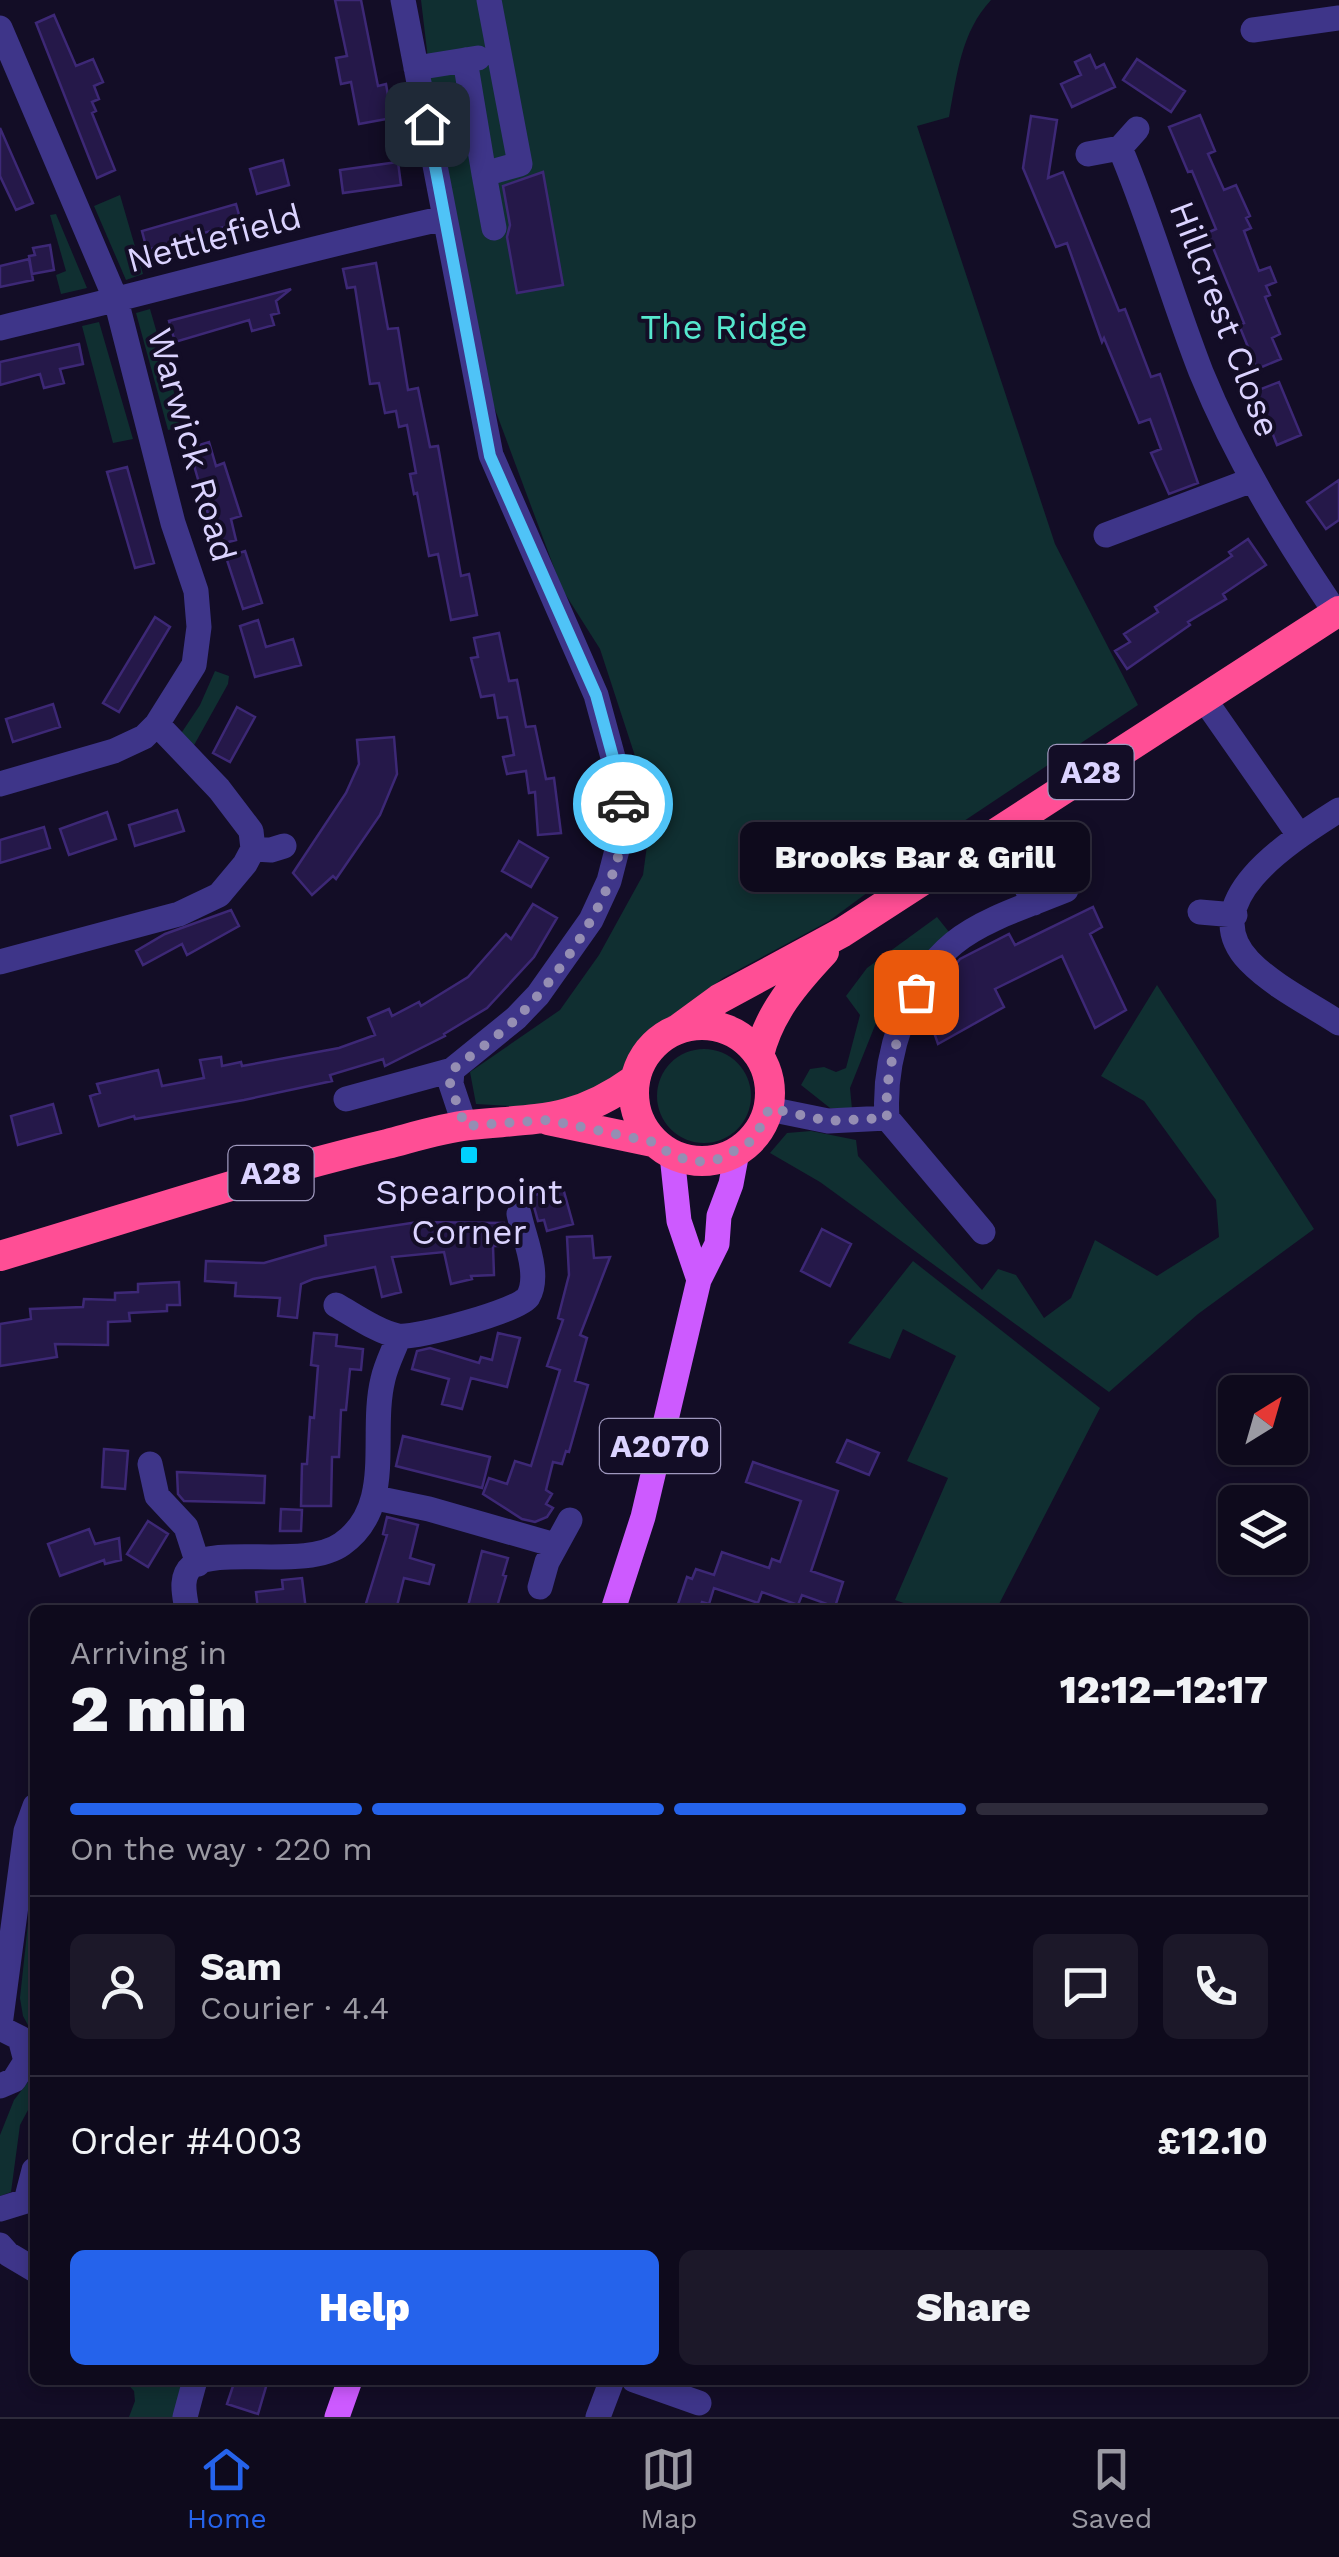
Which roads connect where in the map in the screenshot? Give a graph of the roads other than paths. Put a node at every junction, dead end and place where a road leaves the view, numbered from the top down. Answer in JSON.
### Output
{"nodes":[{"id":1,"x":403,"y":0,"type":"edge"},
{"id":2,"x":489,"y":0,"type":"edge"},
{"id":3,"x":1339,"y":18,"type":"edge"},
{"id":4,"x":0,"y":28,"type":"edge"},
{"id":5,"x":1253,"y":30,"type":"dead end"},
{"id":6,"x":498,"y":54,"type":"junction"},
{"id":7,"x":465,"y":60,"type":"junction"},
{"id":8,"x":416,"y":68,"type":"junction"},
{"id":9,"x":11,"y":87,"type":"edge"},
{"id":10,"x":1088,"y":154,"type":"dead end"},
{"id":11,"x":484,"y":174,"type":"junction"},
{"id":12,"x":445,"y":218,"type":"junction"},
{"id":13,"x":494,"y":228,"type":"dead end"},
{"id":14,"x":116,"y":300,"type":"junction"},
{"id":15,"x":0,"y":328,"type":"edge"},
{"id":16,"x":1252,"y":480,"type":"junction"},
{"id":17,"x":1106,"y":535,"type":"dead end"},
{"id":18,"x":1338,"y":612,"type":"edge"},
{"id":19,"x":1204,"y":699,"type":"junction"},
{"id":20,"x":158,"y":724,"type":"junction"},
{"id":21,"x":0,"y":784,"type":"edge"},
{"id":22,"x":1339,"y":810,"type":"edge"},
{"id":23,"x":999,"y":832,"type":"junction"},
{"id":24,"x":1300,"y":836,"type":"junction"},
{"id":25,"x":284,"y":846,"type":"dead end"},
{"id":26,"x":253,"y":849,"type":"junction"},
{"id":27,"x":1066,"y":890,"type":"dead end"},
{"id":28,"x":1034,"y":903,"type":"junction"},
{"id":29,"x":1200,"y":912,"type":"dead end"},
{"id":30,"x":1234,"y":915,"type":"junction"},
{"id":31,"x":844,"y":932,"type":"junction"},
{"id":32,"x":0,"y":962,"type":"edge"},
{"id":33,"x":1339,"y":1024,"type":"edge"},
{"id":34,"x":678,"y":1029,"type":"junction"},
{"id":35,"x":759,"y":1056,"type":"junction"},
{"id":36,"x":452,"y":1070,"type":"junction"},
{"id":37,"x":634,"y":1080,"type":"junction"},
{"id":38,"x":346,"y":1100,"type":"dead end"},
{"id":39,"x":769,"y":1108,"type":"junction"},
{"id":40,"x":887,"y":1118,"type":"junction"},
{"id":41,"x":548,"y":1120,"type":"junction"},
{"id":42,"x":465,"y":1126,"type":"junction"},
{"id":43,"x":662,"y":1148,"type":"junction"},
{"id":44,"x":737,"y":1152,"type":"junction"},
{"id":45,"x":519,"y":1214,"type":"dead end"},
{"id":46,"x":983,"y":1232,"type":"dead end"},
{"id":47,"x":0,"y":1256,"type":"edge"},
{"id":48,"x":698,"y":1280,"type":"junction"},
{"id":49,"x":336,"y":1306,"type":"dead end"},
{"id":50,"x":399,"y":1336,"type":"junction"},
{"id":51,"x":150,"y":1464,"type":"dead end"},
{"id":52,"x":376,"y":1498,"type":"junction"},
{"id":53,"x":570,"y":1520,"type":"dead end"},
{"id":54,"x":555,"y":1546,"type":"junction"},
{"id":55,"x":198,"y":1564,"type":"junction"},
{"id":56,"x":540,"y":1587,"type":"dead end"},
{"id":57,"x":186,"y":1605,"type":"edge"},
{"id":58,"x":620,"y":1605,"type":"edge"},
{"id":59,"x":30,"y":1820,"type":"edge"},
{"id":60,"x":0,"y":2026,"type":"edge"},
{"id":61,"x":0,"y":2086,"type":"edge"},
{"id":62,"x":30,"y":2186,"type":"edge"},
{"id":63,"x":0,"y":2209,"type":"edge"},
{"id":64,"x":0,"y":2244,"type":"edge"},
{"id":65,"x":30,"y":2267,"type":"edge"},
{"id":66,"x":194,"y":2385,"type":"edge"},
{"id":67,"x":348,"y":2385,"type":"edge"},
{"id":68,"x":610,"y":2385,"type":"edge"},
{"id":69,"x":648,"y":2385,"type":"edge"},
{"id":70,"x":699,"y":2403,"type":"dead end"},
{"id":71,"x":185,"y":2417,"type":"edge"},
{"id":72,"x":337,"y":2417,"type":"edge"},
{"id":73,"x":598,"y":2417,"type":"edge"}],
"edges":[{"from":1,"to":8,"type":"street"},
{"from":2,"to":6,"type":"street"},
{"from":3,"to":5,"type":"street"},
{"from":4,"to":9,"type":"street","name":"Warwick Road"},
{"from":6,"to":7,"type":"street"},
{"from":6,"to":11,"type":"street"},
{"from":7,"to":8,"type":"street"},
{"from":7,"to":11,"type":"street"},
{"from":8,"to":12,"type":"street"},
{"from":9,"to":14,"type":"street","name":"Warwick Road"},
{"from":10,"to":16,"type":"street","name":"Hillcrest Close"},
{"from":11,"to":13,"type":"street"},
{"from":12,"to":14,"type":"street","name":"Nettlefield"},
{"from":12,"to":36,"type":"street"},
{"from":14,"to":15,"type":"street","name":"Nettlefield"},
{"from":14,"to":20,"type":"street","name":"Warwick Road"},
{"from":16,"to":17,"type":"street"},
{"from":16,"to":18,"type":"street","name":"Hillcrest Close"},
{"from":18,"to":19,"type":"highway","number":"A28"},
{"from":19,"to":23,"type":"highway","number":"A28"},
{"from":19,"to":24,"type":"street"},
{"from":20,"to":21,"type":"street","name":"Warwick Road"},
{"from":20,"to":26,"type":"street"},
{"from":22,"to":24,"type":"street"},
{"from":23,"to":28,"type":"street"},
{"from":23,"to":31,"type":"highway","number":"A28"},
{"from":24,"to":30,"type":"street"},
{"from":25,"to":26,"type":"street"},
{"from":26,"to":32,"type":"street"},
{"from":27,"to":28,"type":"street"},
{"from":28,"to":40,"type":"street"},
{"from":29,"to":30,"type":"street"},
{"from":30,"to":33,"type":"street"},
{"from":31,"to":34,"type":"highway","number":"A28"},
{"from":31,"to":35,"type":"highway","number":"A28"},
{"from":34,"to":35,"type":"highway"},
{"from":34,"to":37,"type":"highway"},
{"from":35,"to":39,"type":"highway"},
{"from":36,"to":38,"type":"street"},
{"from":36,"to":42,"type":"street"},
{"from":37,"to":41,"type":"highway","number":"A28"},
{"from":37,"to":43,"type":"highway"},
{"from":39,"to":40,"type":"street"},
{"from":39,"to":44,"type":"highway"},
{"from":40,"to":46,"type":"street"},
{"from":41,"to":42,"type":"highway","number":"A28"},
{"from":41,"to":43,"type":"highway","number":"A28"},
{"from":42,"to":47,"type":"highway","number":"A28"},
{"from":43,"to":44,"type":"highway"},
{"from":43,"to":48,"type":"main road"},
{"from":44,"to":48,"type":"main road","number":"A2070"},
{"from":45,"to":50,"type":"street"},
{"from":48,"to":58,"type":"main road","number":"A2070"},
{"from":49,"to":50,"type":"street"},
{"from":50,"to":52,"type":"street"},
{"from":51,"to":55,"type":"street"},
{"from":52,"to":54,"type":"street"},
{"from":52,"to":55,"type":"street"},
{"from":53,"to":54,"type":"street"},
{"from":54,"to":56,"type":"street"},
{"from":55,"to":57,"type":"street"},
{"from":59,"to":60,"type":"street"},
{"from":60,"to":61,"type":"street"},
{"from":62,"to":63,"type":"street"},
{"from":64,"to":65,"type":"street"},
{"from":66,"to":71,"type":"street"},
{"from":67,"to":72,"type":"main road"},
{"from":68,"to":73,"type":"street"},
{"from":69,"to":70,"type":"street"}]}
